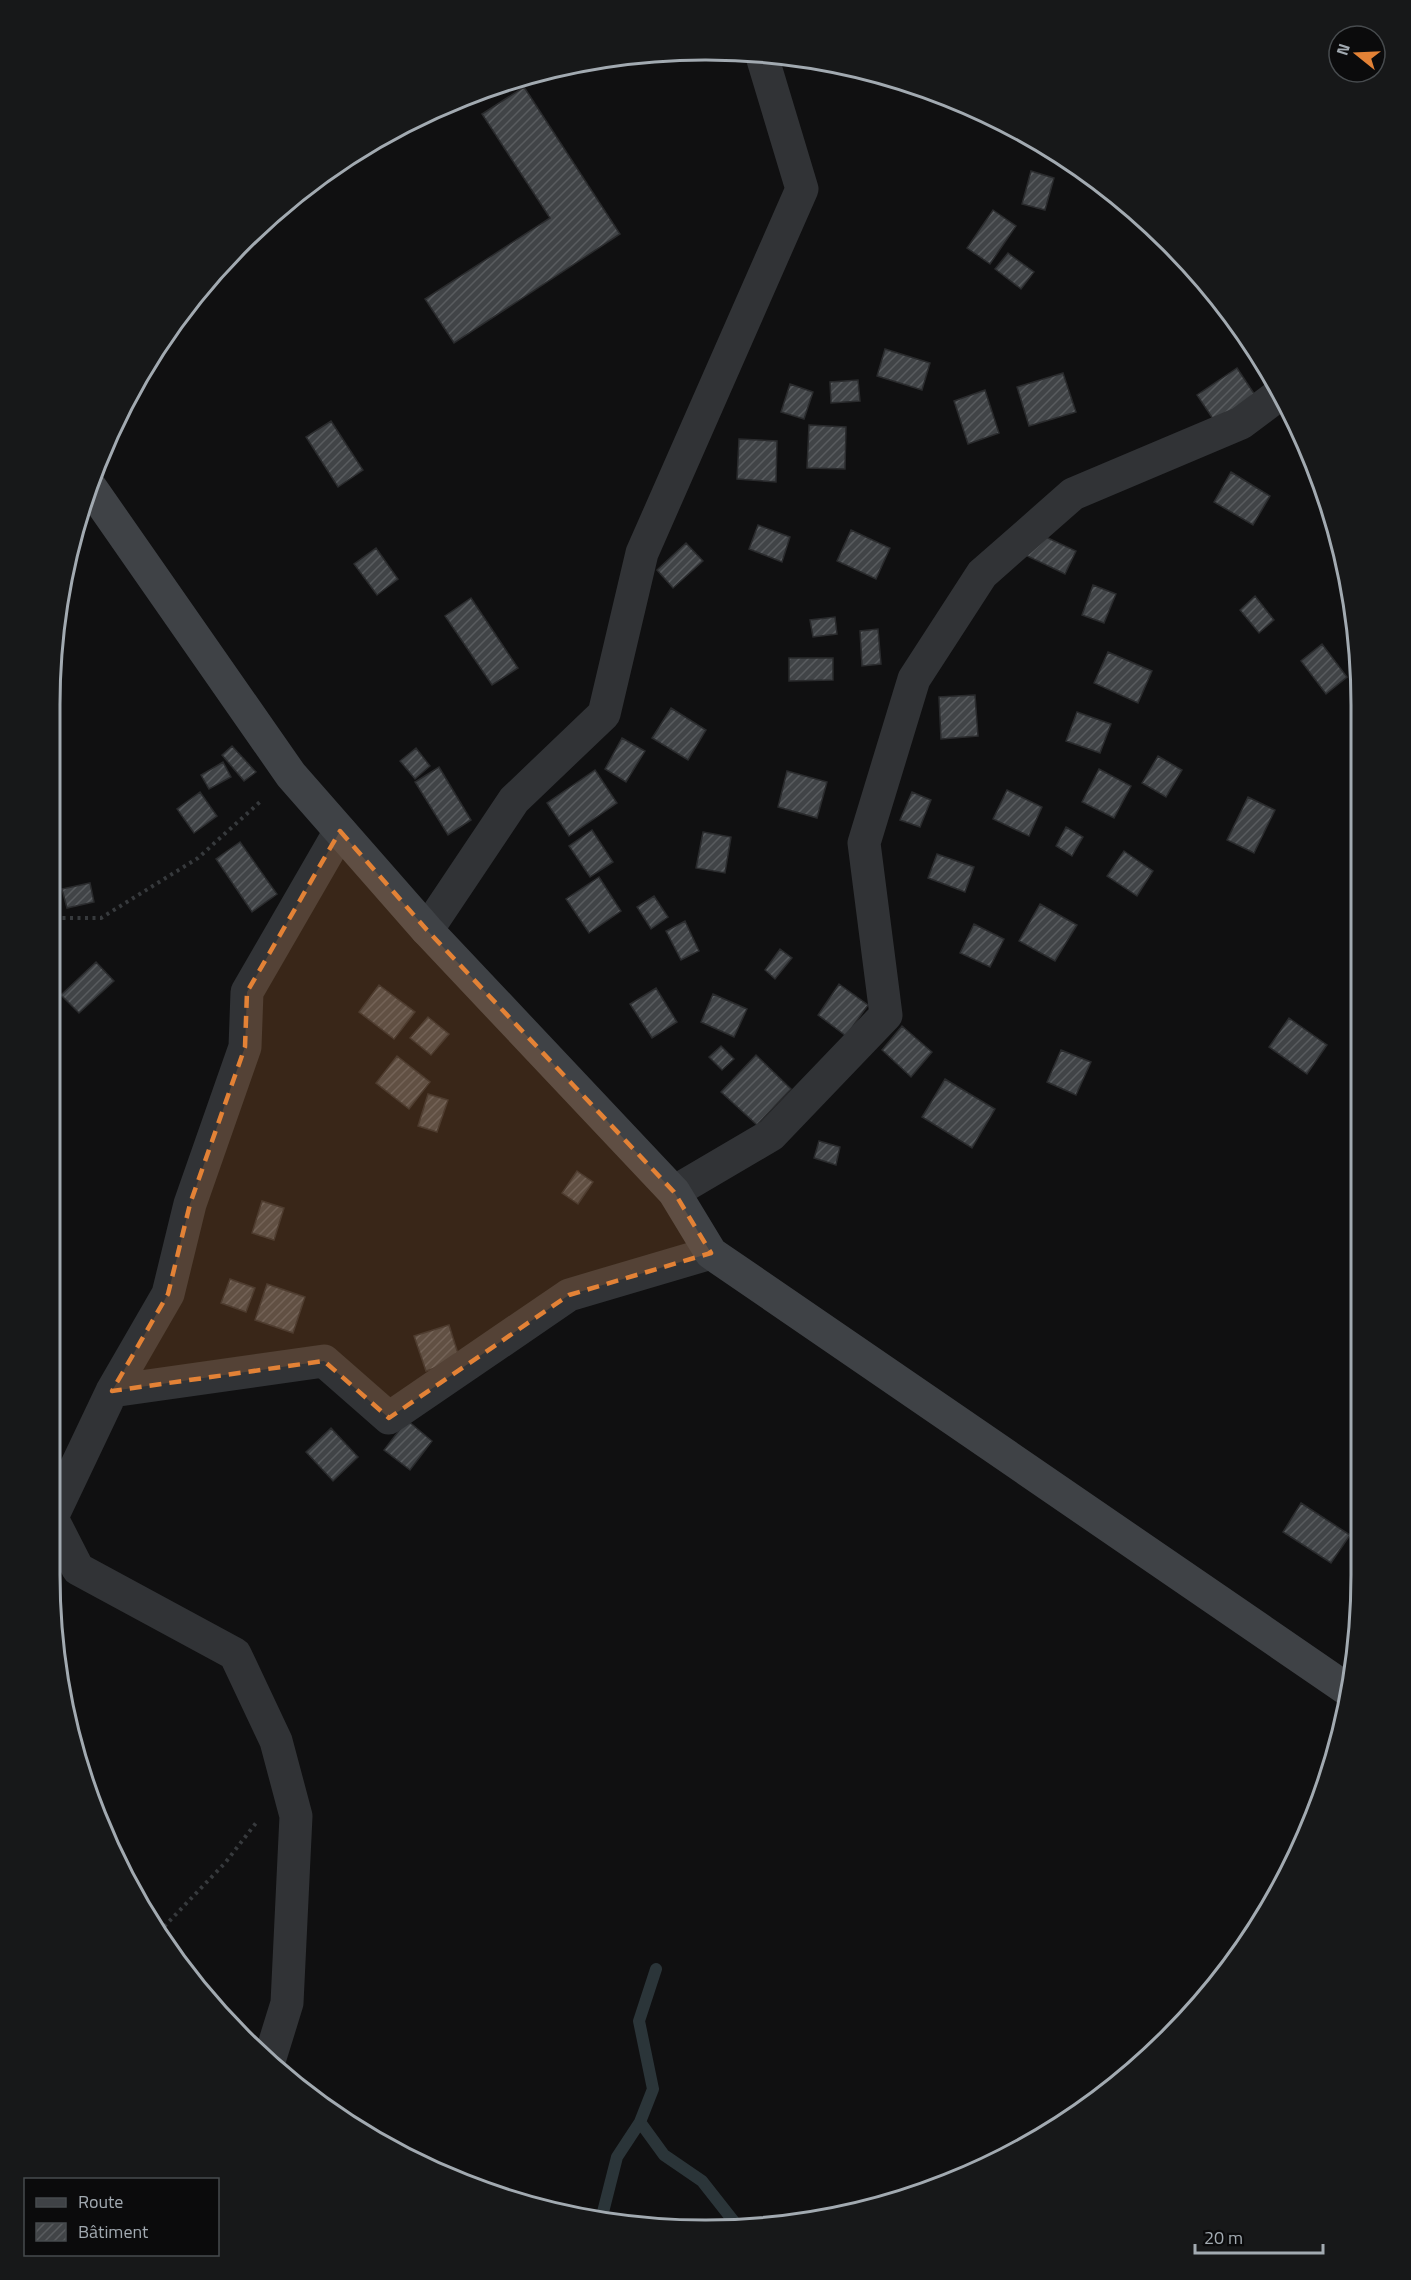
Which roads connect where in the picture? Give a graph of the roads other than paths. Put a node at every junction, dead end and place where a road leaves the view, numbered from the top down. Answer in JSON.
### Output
{"nodes":[{"id":1,"x":764,"y":63,"type":"edge"},
{"id":2,"x":1273,"y":399,"type":"edge"},
{"id":3,"x":95,"y":494,"type":"edge"},
{"id":4,"x":340,"y":831,"type":"junction"},
{"id":5,"x":427,"y":930,"type":"junction"},
{"id":6,"x":674,"y":1192,"type":"junction"},
{"id":7,"x":711,"y":1253,"type":"junction"},
{"id":8,"x":112,"y":1391,"type":"junction"},
{"id":9,"x":60,"y":1500,"type":"edge"},
{"id":10,"x":60,"y":1534,"type":"edge"},
{"id":11,"x":1341,"y":1685,"type":"edge"},
{"id":12,"x":272,"y":2052,"type":"edge"}],
"edges":[{"from":1,"to":5,"type":"street"},
{"from":2,"to":6,"type":"street"},
{"from":3,"to":4,"type":"main road"},
{"from":4,"to":5,"type":"main road"},
{"from":4,"to":8,"type":"street"},
{"from":5,"to":6,"type":"main road"},
{"from":6,"to":7,"type":"main road"},
{"from":7,"to":8,"type":"street"},
{"from":7,"to":11,"type":"main road"},
{"from":8,"to":9,"type":"street"},
{"from":10,"to":12,"type":"street"}]}
